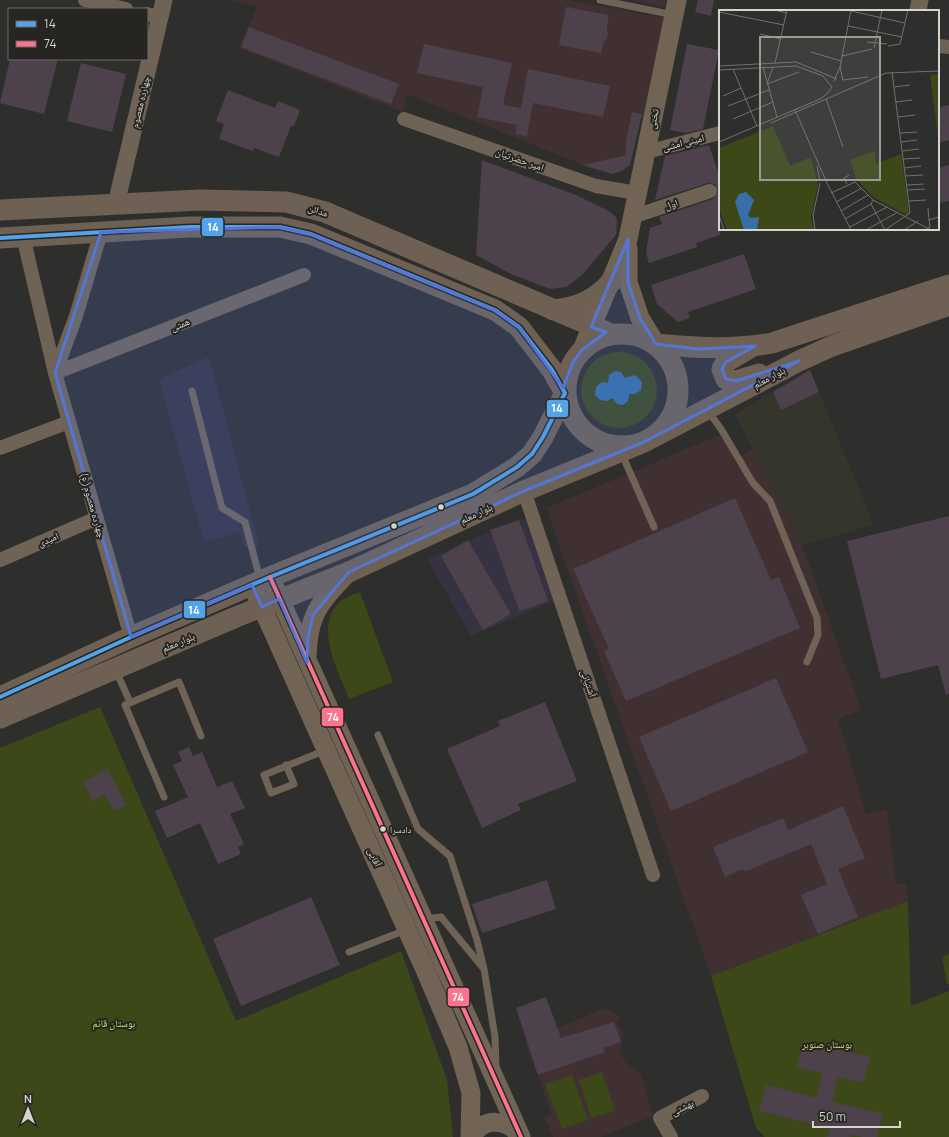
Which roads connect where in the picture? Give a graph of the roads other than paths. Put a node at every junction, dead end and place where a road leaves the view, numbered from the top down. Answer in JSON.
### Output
{"nodes":[{"id":1,"x":85,"y":0,"type":"edge"},
{"id":2,"x":164,"y":0,"type":"edge"},
{"id":3,"x":600,"y":0,"type":"edge"},
{"id":4,"x":920,"y":0,"type":"edge"},
{"id":5,"x":675,"y":7,"type":"edge"},
{"id":6,"x":121,"y":8,"type":"edge"},
{"id":7,"x":918,"y":10,"type":"edge"},
{"id":8,"x":154,"y":15,"type":"edge"},
{"id":9,"x":148,"y":45,"type":"edge"},
{"id":10,"x":939,"y":46,"type":"edge"},
{"id":11,"x":949,"y":48,"type":"edge"},
{"id":12,"x":145,"y":60,"type":"edge"},
{"id":13,"x":404,"y":119,"type":"dead end"},
{"id":14,"x":719,"y":133,"type":"edge"},
{"id":15,"x":646,"y":152,"type":"junction"},
{"id":16,"x":710,"y":191,"type":"dead end"},
{"id":17,"x":637,"y":193,"type":"junction"},
{"id":18,"x":116,"y":204,"type":"junction"},
{"id":19,"x":0,"y":210,"type":"edge"},
{"id":20,"x":632,"y":217,"type":"junction"},
{"id":21,"x":101,"y":232,"type":"junction"},
{"id":22,"x":23,"y":236,"type":"junction"},
{"id":23,"x":0,"y":238,"type":"edge"},
{"id":24,"x":628,"y":239,"type":"junction"},
{"id":25,"x":304,"y":275,"type":"dead end"},
{"id":26,"x":611,"y":282,"type":"junction"},
{"id":27,"x":949,"y":285,"type":"edge"},
{"id":28,"x":949,"y":305,"type":"edge"},
{"id":29,"x":553,"y":310,"type":"junction"},
{"id":30,"x":591,"y":327,"type":"junction"},
{"id":31,"x":612,"y":334,"type":"junction"},
{"id":32,"x":656,"y":344,"type":"junction"},
{"id":33,"x":754,"y":346,"type":"junction"},
{"id":34,"x":582,"y":350,"type":"junction"},
{"id":35,"x":799,"y":361,"type":"junction"},
{"id":36,"x":55,"y":373,"type":"junction"},
{"id":37,"x":192,"y":391,"type":"dead end"},
{"id":38,"x":565,"y":393,"type":"junction"},
{"id":39,"x":707,"y":410,"type":"junction"},
{"id":40,"x":69,"y":422,"type":"junction"},
{"id":41,"x":644,"y":442,"type":"junction"},
{"id":42,"x":0,"y":448,"type":"edge"},
{"id":43,"x":621,"y":452,"type":"junction"},
{"id":44,"x":524,"y":491,"type":"junction"},
{"id":45,"x":97,"y":518,"type":"junction"},
{"id":46,"x":654,"y":527,"type":"dead end"},
{"id":47,"x":0,"y":560,"type":"edge"},
{"id":48,"x":349,"y":572,"type":"junction"},
{"id":49,"x":261,"y":581,"type":"junction"},
{"id":50,"x":270,"y":603,"type":"junction"},
{"id":51,"x":236,"y":617,"type":"junction"},
{"id":52,"x":274,"y":634,"type":"junction"},
{"id":53,"x":131,"y":637,"type":"junction"},
{"id":54,"x":807,"y":662,"type":"dead end"},
{"id":55,"x":307,"y":663,"type":"junction"},
{"id":56,"x":115,"y":668,"type":"junction"},
{"id":57,"x":0,"y":697,"type":"edge"},
{"id":58,"x":130,"y":702,"type":"junction"},
{"id":59,"x":0,"y":718,"type":"edge"},
{"id":60,"x":378,"y":734,"type":"dead end"},
{"id":61,"x":201,"y":736,"type":"dead end"},
{"id":62,"x":326,"y":750,"type":"junction"},
{"id":63,"x":286,"y":765,"type":"junction"},
{"id":64,"x":164,"y":797,"type":"dead end"},
{"id":65,"x":653,"y":875,"type":"dead end"},
{"id":66,"x":423,"y":919,"type":"junction"},
{"id":67,"x":407,"y":930,"type":"junction"},
{"id":68,"x":349,"y":952,"type":"dead end"},
{"id":69,"x":484,"y":969,"type":"junction"},
{"id":70,"x":496,"y":1080,"type":"junction"},
{"id":71,"x":702,"y":1096,"type":"dead end"},
{"id":72,"x":471,"y":1137,"type":"edge"},
{"id":73,"x":520,"y":1137,"type":"edge"},
{"id":74,"x":671,"y":1137,"type":"edge"}],
"edges":[{"from":1,"to":6,"type":"street"},
{"from":2,"to":8,"type":"street","name":"چهارده معصوم"},
{"from":3,"to":5,"type":"lane"},
{"from":4,"to":7,"type":"street"},
{"from":5,"to":15,"type":"main road","name":"تختی"},
{"from":8,"to":9,"type":"street","name":"چهارده معصوم"},
{"from":10,"to":11,"type":"street"},
{"from":12,"to":18,"type":"street","name":"چهارده معصوم"},
{"from":13,"to":17,"type":"street","name":"امیر حضرتیان"},
{"from":14,"to":15,"type":"street","name":"امینی امشی"},
{"from":15,"to":17,"type":"main road","name":"تختی"},
{"from":16,"to":20,"type":"street","name":"اول"},
{"from":17,"to":20,"type":"main road","name":"تختی"},
{"from":18,"to":19,"type":"main road","name":"مدائن"},
{"from":18,"to":29,"type":"main road","name":"مدائن"},
{"from":20,"to":24,"type":"main road","name":"تختی"},
{"from":21,"to":22,"type":"main road"},
{"from":21,"to":36,"type":"street"},
{"from":21,"to":38,"type":"main road"},
{"from":22,"to":23,"type":"main road"},
{"from":22,"to":36,"type":"street","name":"چهارده معصوم(ع)"},
{"from":24,"to":26,"type":"main road","name":"تختی"},
{"from":24,"to":32,"type":"main road","name":"تختی"},
{"from":25,"to":36,"type":"street","name":"همتی"},
{"from":26,"to":29,"type":"main road"},
{"from":26,"to":30,"type":"main road","name":"تختی"},
{"from":27,"to":33,"type":"main road"},
{"from":28,"to":35,"type":"main road","name":"بلوار معلم"},
{"from":29,"to":30,"type":"main road","name":"مدائن"},
{"from":30,"to":31,"type":"main road","name":"مدائن"},
{"from":30,"to":34,"type":"main road","name":"تختی"},
{"from":31,"to":32,"type":"main road"},
{"from":31,"to":34,"type":"main road"},
{"from":32,"to":33,"type":"main road"},
{"from":32,"to":41,"type":"main road"},
{"from":33,"to":35,"type":"main road"},
{"from":34,"to":38,"type":"main road"},
{"from":35,"to":39,"type":"main road","name":"بلوار معلم"},
{"from":36,"to":40,"type":"street","name":"چهارده معصوم(ع)"},
{"from":37,"to":49,"type":"lane"},
{"from":38,"to":41,"type":"main road"},
{"from":38,"to":49,"type":"main road","name":"بلوار معلم"},
{"from":39,"to":41,"type":"main road","name":"بلوار معلم"},
{"from":39,"to":54,"type":"lane"},
{"from":40,"to":42,"type":"street"},
{"from":40,"to":45,"type":"street","name":"چهارده معصوم(ع)"},
{"from":41,"to":43,"type":"main road","name":"بلوار معلم"},
{"from":43,"to":44,"type":"main road","name":"بلوار معلم"},
{"from":43,"to":46,"type":"lane"},
{"from":44,"to":48,"type":"main road","name":"بلوار معلم"},
{"from":44,"to":65,"type":"street","name":"آشتیانی"},
{"from":45,"to":47,"type":"street","name":"امیدی"},
{"from":45,"to":53,"type":"street","name":"چهارده معصوم(ع)"},
{"from":48,"to":50,"type":"main road","name":"بلوار معلم"},
{"from":48,"to":55,"type":"main road"},
{"from":49,"to":50,"type":"main road","name":"آقایی"},
{"from":49,"to":53,"type":"main road","name":"بلوار معلم"},
{"from":50,"to":51,"type":"main road","name":"بلوار معلم"},
{"from":50,"to":52,"type":"main road","name":"آقایی"},
{"from":50,"to":55,"type":"main road","name":"آقایی"},
{"from":51,"to":52,"type":"main road"},
{"from":51,"to":56,"type":"main road","name":"بلوار معلم"},
{"from":52,"to":62,"type":"main road","name":"آقایی"},
{"from":53,"to":57,"type":"main road","name":"بلوار معلم"},
{"from":55,"to":66,"type":"main road","name":"آقایی"},
{"from":56,"to":58,"type":"lane"},
{"from":56,"to":59,"type":"main road","name":"بلوار معلم"},
{"from":58,"to":61,"type":"lane"},
{"from":58,"to":64,"type":"lane"},
{"from":60,"to":69,"type":"lane"},
{"from":62,"to":63,"type":"lane"},
{"from":62,"to":67,"type":"main road","name":"آقایی"},
{"from":63,"to":63,"type":"lane"},
{"from":66,"to":69,"type":"lane"},
{"from":66,"to":70,"type":"main road","name":"آقایی"},
{"from":67,"to":68,"type":"lane"},
{"from":67,"to":72,"type":"main road","name":"آقایی"},
{"from":69,"to":70,"type":"lane"},
{"from":70,"to":73,"type":"main road","name":"آقایی"},
{"from":71,"to":74,"type":"street","name":"بهشتی"},
{"from":72,"to":73,"type":"main road"}]}
